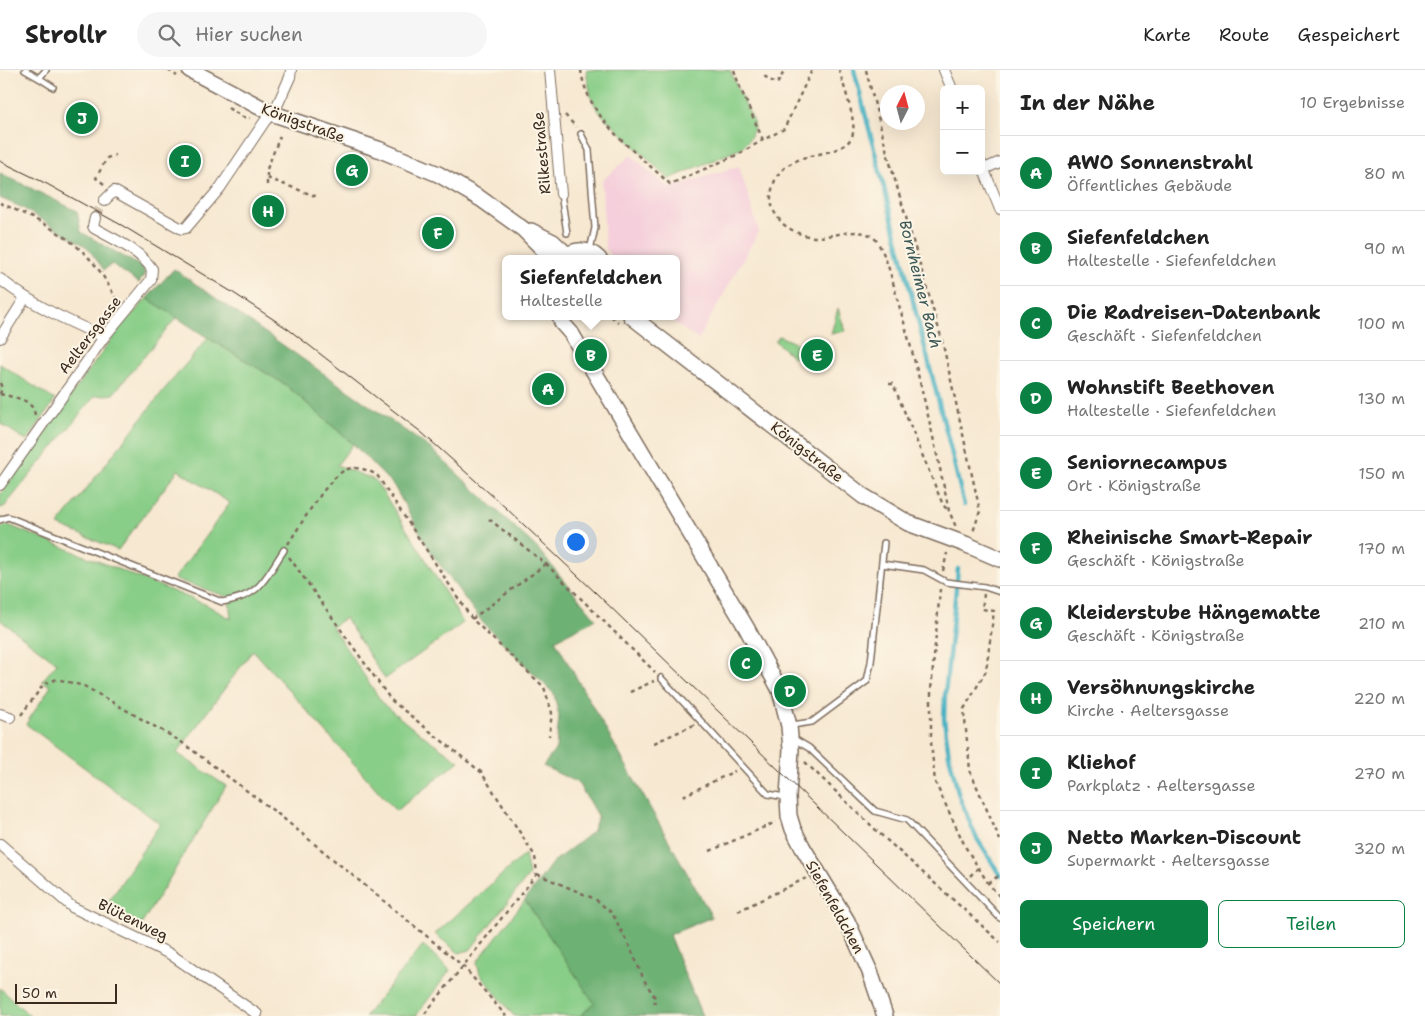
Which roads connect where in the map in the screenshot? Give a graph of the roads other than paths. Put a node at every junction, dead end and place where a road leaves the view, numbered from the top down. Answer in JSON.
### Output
{"nodes":[{"id":1,"x":25,"y":70,"type":"edge"},
{"id":2,"x":46,"y":70,"type":"edge"},
{"id":3,"x":291,"y":70,"type":"edge"},
{"id":4,"x":550,"y":70,"type":"edge"},
{"id":5,"x":944,"y":70,"type":"edge"},
{"id":6,"x":183,"y":73,"type":"edge"},
{"id":7,"x":39,"y":78,"type":"junction"},
{"id":8,"x":950,"y":85,"type":"edge"},
{"id":9,"x":53,"y":87,"type":"dead end"},
{"id":10,"x":268,"y":117,"type":"junction"},
{"id":11,"x":581,"y":134,"type":"road end"},
{"id":12,"x":1000,"y":162,"type":"edge"},
{"id":13,"x":985,"y":165,"type":"edge"},
{"id":14,"x":985,"y":173,"type":"edge"},
{"id":15,"x":561,"y":194,"type":"joint"},
{"id":16,"x":104,"y":201,"type":"dead end"},
{"id":17,"x":1000,"y":209,"type":"edge"},
{"id":18,"x":95,"y":218,"type":"dead end"},
{"id":19,"x":567,"y":233,"type":"dead end"},
{"id":20,"x":560,"y":255,"type":"edge"},
{"id":21,"x":566,"y":255,"type":"edge"},
{"id":22,"x":594,"y":255,"type":"edge"},
{"id":23,"x":0,"y":279,"type":"edge"},
{"id":24,"x":26,"y":298,"type":"junction"},
{"id":25,"x":561,"y":320,"type":"edge"},
{"id":26,"x":572,"y":320,"type":"edge"},
{"id":27,"x":636,"y":320,"type":"edge"},
{"id":28,"x":571,"y":333,"type":"junction"},
{"id":29,"x":104,"y":337,"type":"junction"},
{"id":30,"x":0,"y":338,"type":"edge"},
{"id":31,"x":0,"y":485,"type":"edge"},
{"id":32,"x":0,"y":520,"type":"edge"},
{"id":33,"x":884,"y":543,"type":"dead end"},
{"id":34,"x":284,"y":550,"type":"road end"},
{"id":35,"x":1000,"y":559,"type":"edge"},
{"id":36,"x":882,"y":564,"type":"junction"},
{"id":37,"x":1000,"y":592,"type":"edge"},
{"id":38,"x":661,"y":678,"type":"road end"},
{"id":39,"x":0,"y":714,"type":"edge"},
{"id":40,"x":10,"y":717,"type":"road end"},
{"id":41,"x":790,"y":737,"type":"junction"},
{"id":42,"x":788,"y":797,"type":"junction"},
{"id":43,"x":0,"y":844,"type":"edge"},
{"id":44,"x":1000,"y":918,"type":"edge"},
{"id":45,"x":258,"y":1015,"type":"edge"},
{"id":46,"x":885,"y":1016,"type":"edge"}],
"edges":[{"from":1,"to":7,"type":"lane"},
{"from":2,"to":7,"type":"lane"},
{"from":3,"to":10,"type":"street"},
{"from":4,"to":15,"type":"street","name":"Rilkestraße"},
{"from":5,"to":8,"type":"street"},
{"from":6,"to":10,"type":"street","name":"Königstraße"},
{"from":7,"to":9,"type":"lane"},
{"from":10,"to":16,"type":"street"},
{"from":10,"to":20,"type":"street","name":"Königstraße"},
{"from":11,"to":22,"type":"lane"},
{"from":12,"to":13,"type":"street"},
{"from":14,"to":17,"type":"street"},
{"from":15,"to":19,"type":"lane","name":"Rilkestraße"},
{"from":18,"to":29,"type":"street","name":"Aeltersgasse"},
{"from":21,"to":22,"type":"street","name":"Königstraße"},
{"from":23,"to":24,"type":"street"},
{"from":24,"to":29,"type":"street"},
{"from":24,"to":30,"type":"street"},
{"from":25,"to":28,"type":"street","name":"Siefenfeldchen"},
{"from":26,"to":28,"type":"street"},
{"from":27,"to":35,"type":"street","name":"Königstraße"},
{"from":28,"to":41,"type":"street","name":"Siefenfeldchen"},
{"from":29,"to":31,"type":"street","name":"Aeltersgasse"},
{"from":32,"to":34,"type":"lane"},
{"from":33,"to":36,"type":"lane"},
{"from":36,"to":37,"type":"lane"},
{"from":36,"to":41,"type":"lane"},
{"from":38,"to":42,"type":"lane"},
{"from":39,"to":40,"type":"street"},
{"from":41,"to":42,"type":"street","name":"Siefenfeldchen"},
{"from":41,"to":44,"type":"lane"},
{"from":42,"to":46,"type":"street","name":"Siefenfeldchen"},
{"from":43,"to":45,"type":"street","name":"Blütenweg"}]}
